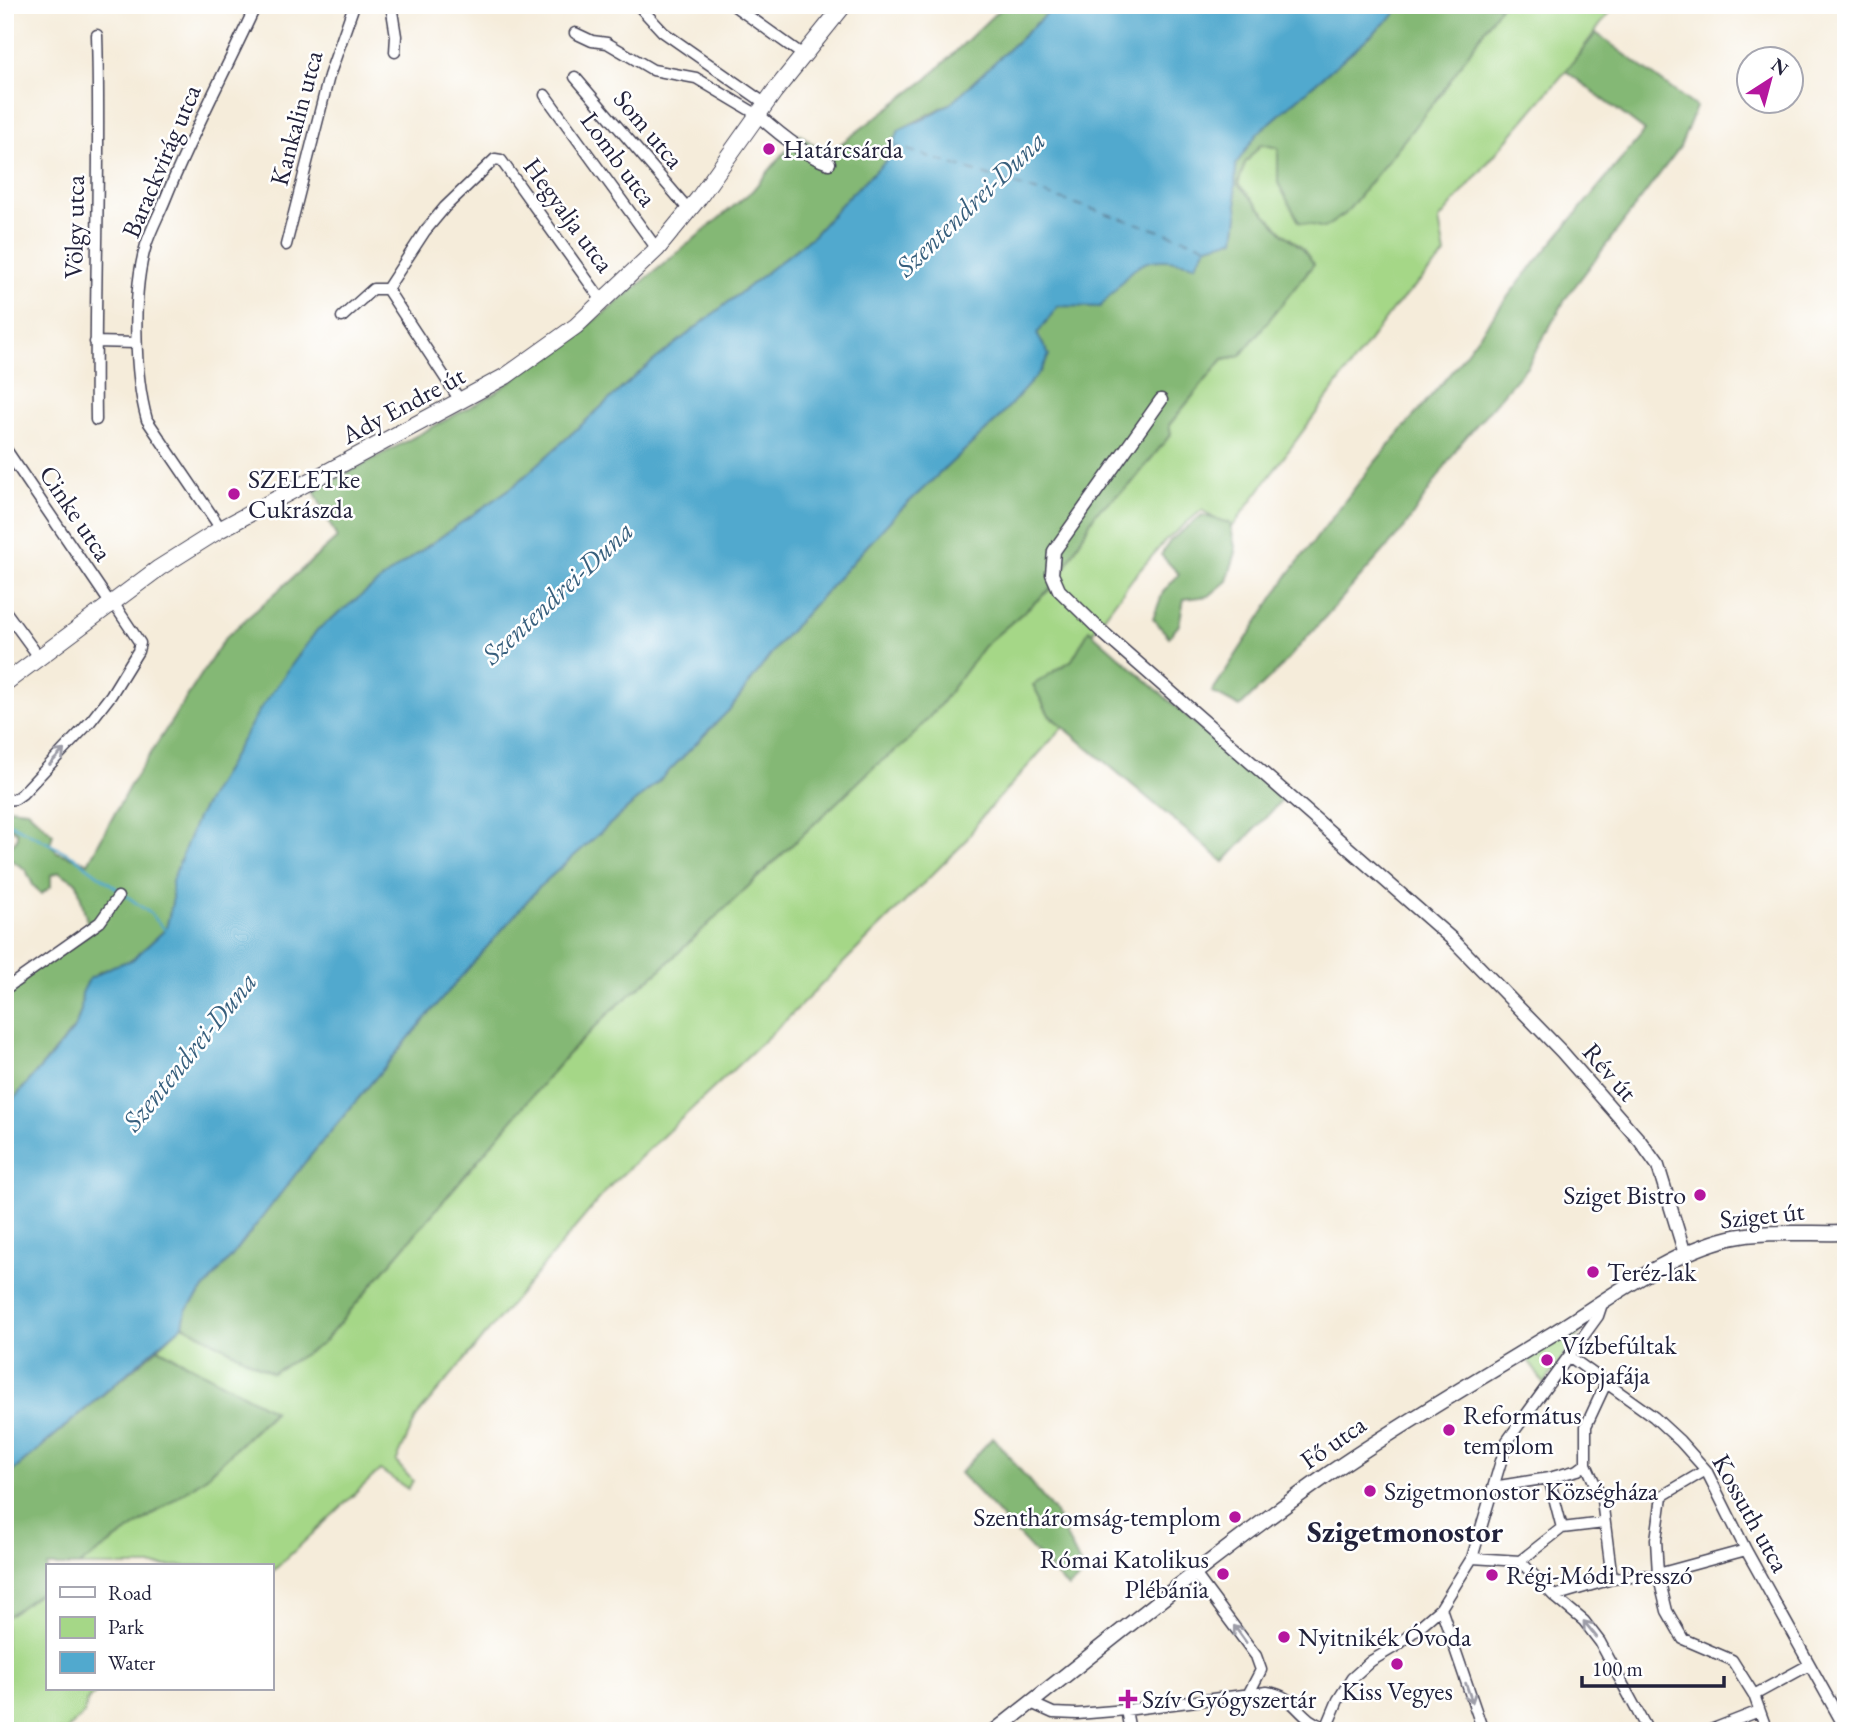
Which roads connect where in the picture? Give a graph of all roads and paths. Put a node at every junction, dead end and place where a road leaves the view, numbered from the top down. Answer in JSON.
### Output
{"nodes":[{"id":1,"x":256,"y":5,"type":"edge"},
{"id":2,"x":354,"y":5,"type":"edge"},
{"id":3,"x":391,"y":5,"type":"edge"},
{"id":4,"x":638,"y":5,"type":"edge"},
{"id":5,"x":733,"y":5,"type":"edge"},
{"id":6,"x":844,"y":5,"type":"edge"},
{"id":7,"x":575,"y":33,"type":"dead end"},
{"id":8,"x":97,"y":35,"type":"dead end"},
{"id":9,"x":395,"y":52,"type":"dead end"},
{"id":10,"x":803,"y":55,"type":"junction"},
{"id":11,"x":575,"y":77,"type":"dead end"},
{"id":12,"x":545,"y":95,"type":"dead end"},
{"id":13,"x":762,"y":109,"type":"junction"},
{"id":14,"x":829,"y":163,"type":"dead end"},
{"id":15,"x":689,"y":210,"type":"junction"},
{"id":16,"x":286,"y":245,"type":"dead end"},
{"id":17,"x":657,"y":249,"type":"junction"},
{"id":18,"x":387,"y":289,"type":"junction"},
{"id":19,"x":603,"y":302,"type":"junction"},
{"id":20,"x":342,"y":317,"type":"dead end"},
{"id":21,"x":95,"y":342,"type":"junction"},
{"id":22,"x":136,"y":343,"type":"junction"},
{"id":23,"x":1161,"y":400,"type":"dead end"},
{"id":24,"x":461,"y":402,"type":"junction"},
{"id":25,"x":96,"y":420,"type":"dead end"},
{"id":26,"x":5,"y":448,"type":"edge"},
{"id":27,"x":221,"y":529,"type":"junction"},
{"id":28,"x":110,"y":603,"type":"junction"},
{"id":29,"x":6,"y":611,"type":"edge"},
{"id":30,"x":39,"y":657,"type":"junction"},
{"id":31,"x":5,"y":682,"type":"edge"},
{"id":32,"x":5,"y":800,"type":"edge"},
{"id":33,"x":118,"y":897,"type":"dead end"},
{"id":34,"x":5,"y":989,"type":"edge"},
{"id":35,"x":1846,"y":1233,"type":"edge"},
{"id":36,"x":1685,"y":1254,"type":"junction"},
{"id":37,"x":1602,"y":1304,"type":"junction"},
{"id":38,"x":1570,"y":1357,"type":"junction"},
{"id":39,"x":1606,"y":1383,"type":"junction"},
{"id":40,"x":1586,"y":1464,"type":"junction"},
{"id":41,"x":1706,"y":1470,"type":"junction"},
{"id":42,"x":1549,"y":1478,"type":"junction"},
{"id":43,"x":1493,"y":1488,"type":"junction"},
{"id":44,"x":1604,"y":1523,"type":"junction"},
{"id":45,"x":1562,"y":1528,"type":"junction"},
{"id":46,"x":1746,"y":1550,"type":"junction"},
{"id":47,"x":1472,"y":1558,"type":"junction"},
{"id":48,"x":1520,"y":1561,"type":"junction"},
{"id":49,"x":1195,"y":1574,"type":"junction"},
{"id":50,"x":1658,"y":1574,"type":"junction"},
{"id":51,"x":1612,"y":1579,"type":"junction"},
{"id":52,"x":1554,"y":1596,"type":"junction"},
{"id":53,"x":1441,"y":1608,"type":"junction"},
{"id":54,"x":1809,"y":1665,"type":"junction"},
{"id":55,"x":1249,"y":1693,"type":"junction"},
{"id":56,"x":1754,"y":1695,"type":"junction"},
{"id":57,"x":1031,"y":1703,"type":"junction"},
{"id":58,"x":1126,"y":1710,"type":"junction"},
{"id":59,"x":1759,"y":1710,"type":"junction"},
{"id":60,"x":1325,"y":1729,"type":"edge"},
{"id":61,"x":1846,"y":1730,"type":"edge"},
{"id":62,"x":995,"y":1731,"type":"edge"},
{"id":63,"x":1130,"y":1731,"type":"edge"},
{"id":64,"x":1483,"y":1731,"type":"edge"},
{"id":65,"x":1648,"y":1731,"type":"edge"},
{"id":66,"x":1709,"y":1731,"type":"edge"},
{"id":67,"x":1767,"y":1731,"type":"edge"}],
"edges":[{"from":1,"to":22,"type":"street","name":"Barackvirág utca"},
{"from":2,"to":16,"type":"street","name":"Kankalin utca"},
{"from":3,"to":9,"type":"street"},
{"from":4,"to":13,"type":"street"},
{"from":5,"to":10,"type":"street"},
{"from":6,"to":10,"type":"main road","name":"Ady Endre út"},
{"from":7,"to":13,"type":"street"},
{"from":8,"to":21,"type":"street","name":"Völgy utca"},
{"from":10,"to":13,"type":"main road","name":"Ady Endre út"},
{"from":11,"to":15,"type":"street","name":"Som utca"},
{"from":12,"to":17,"type":"street","name":"Lomb utca"},
{"from":13,"to":14,"type":"street"},
{"from":13,"to":15,"type":"main road","name":"Ady Endre út"},
{"from":15,"to":17,"type":"main road","name":"Ady Endre út"},
{"from":17,"to":19,"type":"main road","name":"Ady Endre út"},
{"from":18,"to":19,"type":"street","name":"Hegyalja utca"},
{"from":18,"to":20,"type":"street"},
{"from":18,"to":24,"type":"street"},
{"from":19,"to":24,"type":"main road","name":"Ady Endre út"},
{"from":21,"to":22,"type":"street"},
{"from":21,"to":25,"type":"street","name":"Völgy utca"},
{"from":22,"to":27,"type":"street","name":"Barackvirág utca"},
{"from":23,"to":36,"type":"street","name":"Rév út"},
{"from":24,"to":27,"type":"main road","name":"Ady Endre út"},
{"from":26,"to":28,"type":"street","name":"Cinke utca"},
{"from":27,"to":28,"type":"main road","name":"Ady Endre út"},
{"from":28,"to":30,"type":"main road","name":"Ady Endre út"},
{"from":32,"to":28,"type":"street","name":"Cinke utca","one_way":true},
{"from":29,"to":30,"type":"street"},
{"from":30,"to":31,"type":"main road","name":"Ady Endre út"},
{"from":33,"to":34,"type":"street"},
{"from":35,"to":36,"type":"main road","name":"Sziget út"},
{"from":36,"to":37,"type":"main road","name":"Fő utca"},
{"from":37,"to":38,"type":"street"},
{"from":37,"to":49,"type":"main road","name":"Fő utca"},
{"from":38,"to":39,"type":"street","name":"Kossuth utca"},
{"from":38,"to":43,"type":"street"},
{"from":39,"to":40,"type":"street"},
{"from":39,"to":41,"type":"street","name":"Kossuth utca"},
{"from":40,"to":42,"type":"street"},
{"from":40,"to":44,"type":"street"},
{"from":41,"to":46,"type":"street","name":"Kossuth utca"},
{"from":41,"to":50,"type":"street"},
{"from":42,"to":43,"type":"street"},
{"from":42,"to":45,"type":"street"},
{"from":43,"to":47,"type":"street"},
{"from":44,"to":45,"type":"street"},
{"from":44,"to":51,"type":"street"},
{"from":45,"to":48,"type":"street"},
{"from":46,"to":50,"type":"street"},
{"from":46,"to":54,"type":"street","name":"Kossuth utca"},
{"from":47,"to":48,"type":"street"},
{"from":47,"to":53,"type":"street"},
{"from":48,"to":52,"type":"street"},
{"from":55,"to":49,"type":"street","one_way":true},
{"from":49,"to":57,"type":"main road","name":"Fő utca"},
{"from":50,"to":51,"type":"street"},
{"from":50,"to":56,"type":"street"},
{"from":51,"to":52,"type":"street"},
{"from":65,"to":52,"type":"street","one_way":true},
{"from":53,"to":60,"type":"street"},
{"from":53,"to":64,"type":"street","one_way":true},
{"from":54,"to":56,"type":"street"},
{"from":54,"to":61,"type":"street","name":"Kossuth utca"},
{"from":55,"to":58,"type":"street"},
{"from":55,"to":60,"type":"street"},
{"from":56,"to":59,"type":"street"},
{"from":57,"to":58,"type":"street"},
{"from":57,"to":62,"type":"main road","name":"Fő utca"},
{"from":58,"to":63,"type":"street"},
{"from":59,"to":66,"type":"street"},
{"from":59,"to":67,"type":"street"}]}
